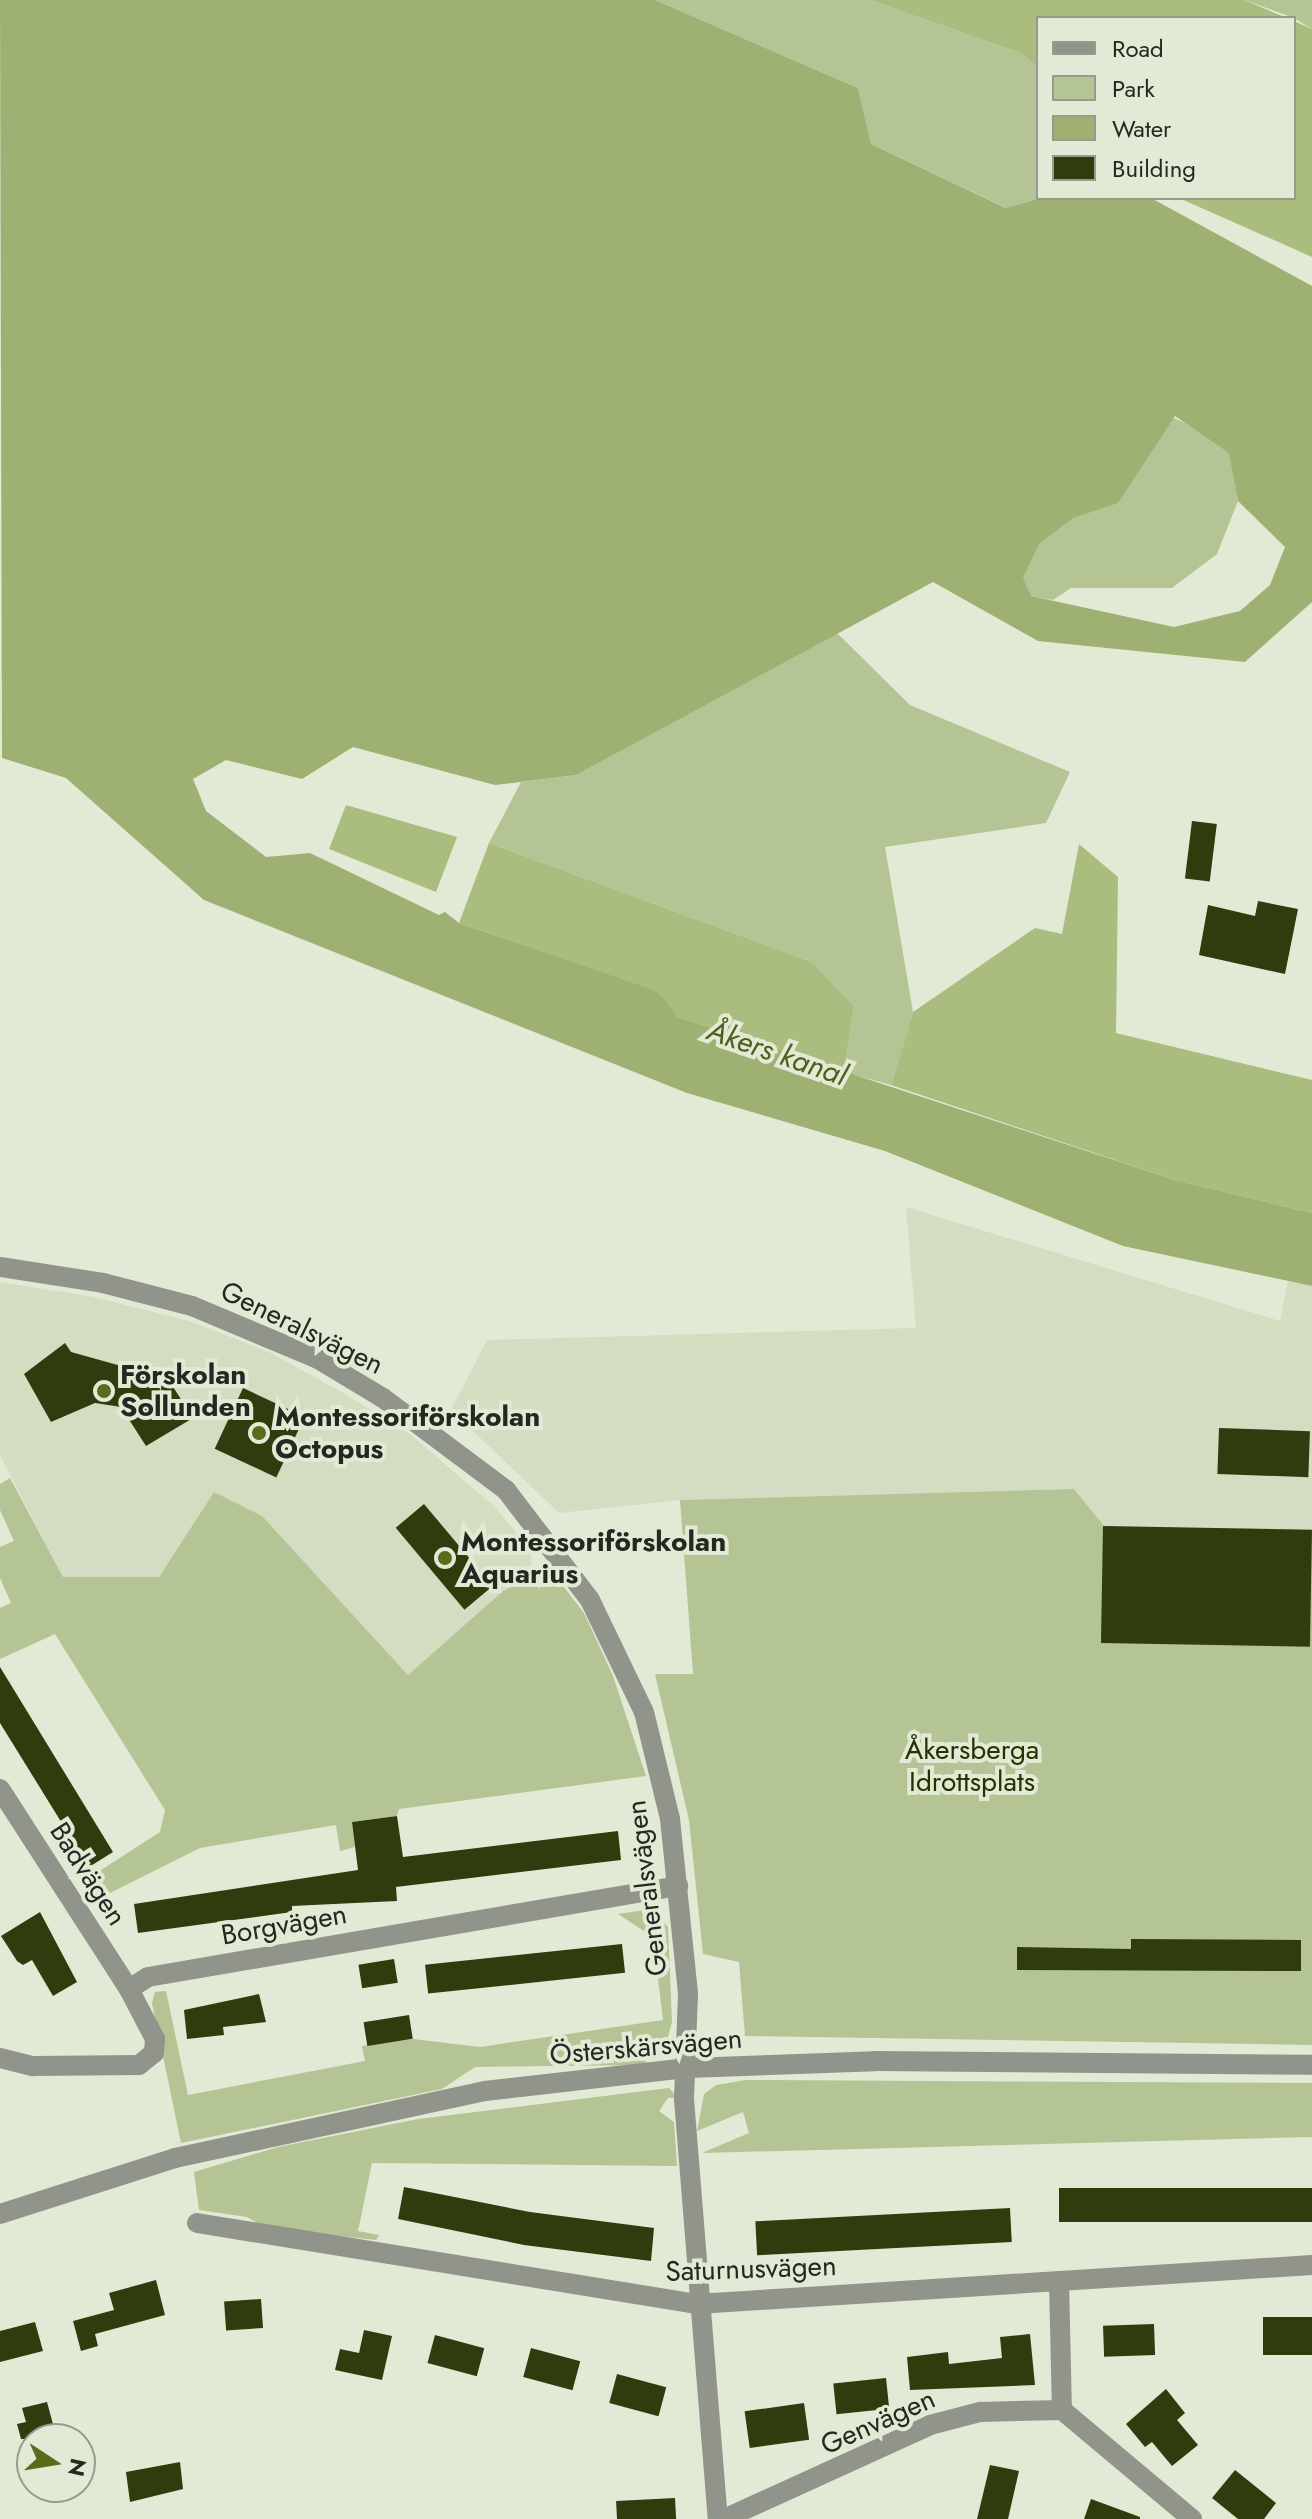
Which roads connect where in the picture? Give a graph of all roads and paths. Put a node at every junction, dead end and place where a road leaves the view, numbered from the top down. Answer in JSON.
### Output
{"nodes":[{"id":1,"x":0,"y":1267,"type":"edge"},
{"id":2,"x":0,"y":1789,"type":"edge"},
{"id":3,"x":678,"y":1886,"type":"junction"},
{"id":4,"x":129,"y":1989,"type":"junction"},
{"id":5,"x":0,"y":2058,"type":"edge"},
{"id":6,"x":1312,"y":2065,"type":"edge"},
{"id":7,"x":688,"y":2068,"type":"junction"},
{"id":8,"x":0,"y":2214,"type":"edge"},
{"id":9,"x":197,"y":2223,"type":"dead end"},
{"id":10,"x":1312,"y":2265,"type":"edge"},
{"id":11,"x":1059,"y":2281,"type":"junction"},
{"id":12,"x":697,"y":2304,"type":"junction"},
{"id":13,"x":1062,"y":2410,"type":"junction"},
{"id":14,"x":718,"y":2519,"type":"edge"},
{"id":15,"x":724,"y":2519,"type":"edge"},
{"id":16,"x":1192,"y":2519,"type":"edge"}],
"edges":[{"from":1,"to":3,"type":"street","name":"Generalsvägen"},
{"from":2,"to":4,"type":"street","name":"Badvägen"},
{"from":3,"to":4,"type":"street","name":"Borgvägen"},
{"from":3,"to":7,"type":"street","name":"Generalsvägen"},
{"from":4,"to":5,"type":"street"},
{"from":6,"to":7,"type":"street","name":"Österskärsvägen"},
{"from":7,"to":8,"type":"street","name":"Österskärsvägen"},
{"from":7,"to":12,"type":"street","name":"Generalsvägen"},
{"from":9,"to":12,"type":"street","name":"Saturnusvägen"},
{"from":10,"to":11,"type":"street","name":"Saturnusvägen"},
{"from":11,"to":12,"type":"street","name":"Saturnusvägen"},
{"from":11,"to":13,"type":"street"},
{"from":12,"to":14,"type":"street","name":"Generalsvägen"},
{"from":13,"to":15,"type":"street","name":"Genvägen"},
{"from":13,"to":16,"type":"street"}]}
